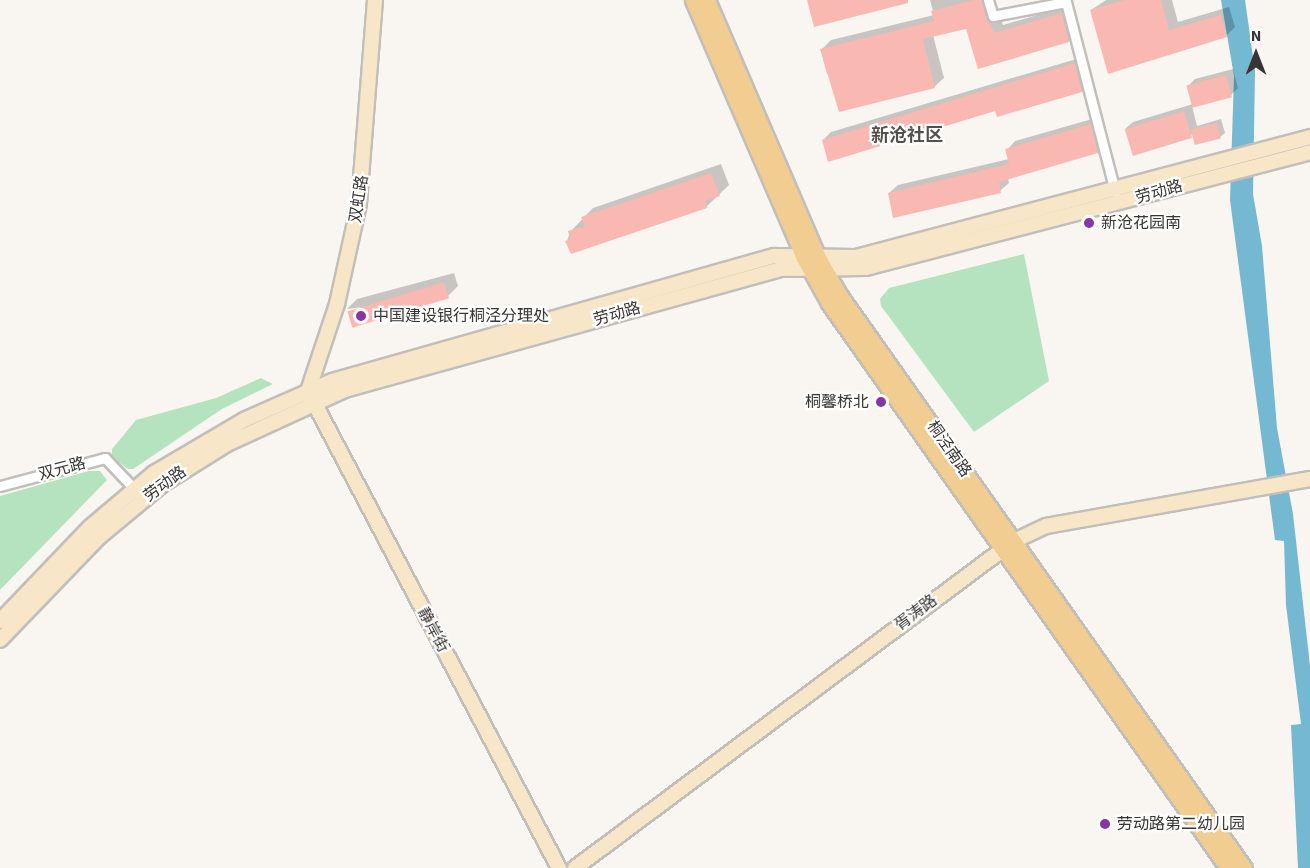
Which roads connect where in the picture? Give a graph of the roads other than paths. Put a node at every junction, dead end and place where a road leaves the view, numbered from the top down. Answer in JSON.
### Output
{"nodes":[{"id":1,"x":375,"y":0,"type":"edge"},
{"id":2,"x":693,"y":0,"type":"edge"},
{"id":3,"x":707,"y":0,"type":"edge"},
{"id":4,"x":988,"y":0,"type":"edge"},
{"id":5,"x":1310,"y":137,"type":"edge"},
{"id":6,"x":1310,"y":152,"type":"edge"},
{"id":7,"x":1115,"y":190,"type":"junction"},
{"id":8,"x":1119,"y":204,"type":"junction"},
{"id":9,"x":813,"y":262,"type":"junction"},
{"id":10,"x":310,"y":398,"type":"junction"},
{"id":11,"x":1310,"y":479,"type":"edge"},
{"id":12,"x":0,"y":486,"type":"edge"},
{"id":13,"x":139,"y":494,"type":"junction"},
{"id":14,"x":1009,"y":544,"type":"junction"},
{"id":15,"x":0,"y":621,"type":"edge"},
{"id":16,"x":0,"y":640,"type":"edge"},
{"id":17,"x":559,"y":868,"type":"edge"},
{"id":18,"x":575,"y":868,"type":"edge"},
{"id":19,"x":1228,"y":868,"type":"edge"},
{"id":20,"x":1244,"y":868,"type":"edge"}],
"edges":[{"from":1,"to":10,"type":"main road","name":"双虹路"},
{"from":2,"to":9,"type":"main road","name":"桐泾南路"},
{"from":3,"to":9,"type":"main road","name":"桐泾南路"},
{"from":4,"to":7,"type":"street"},
{"from":5,"to":7,"type":"main road","name":"劳动路"},
{"from":6,"to":8,"type":"main road","name":"劳动路"},
{"from":7,"to":8,"type":"street"},
{"from":7,"to":9,"type":"main road","name":"劳动路"},
{"from":8,"to":9,"type":"main road","name":"劳动路"},
{"from":9,"to":10,"type":"main road","name":"劳动路"},
{"from":9,"to":14,"type":"main road","name":"桐泾南路"},
{"from":10,"to":13,"type":"main road","name":"劳动路"},
{"from":10,"to":17,"type":"main road","name":"静岸街"},
{"from":11,"to":14,"type":"main road","name":"胥涛路"},
{"from":12,"to":13,"type":"street","name":"双元路"},
{"from":13,"to":15,"type":"main road","name":"劳动路"},
{"from":13,"to":16,"type":"main road","name":"劳动路"},
{"from":14,"to":18,"type":"main road","name":"胥涛路"},
{"from":14,"to":19,"type":"main road","name":"桐泾南路"},
{"from":14,"to":20,"type":"main road","name":"桐泾南路"}]}
